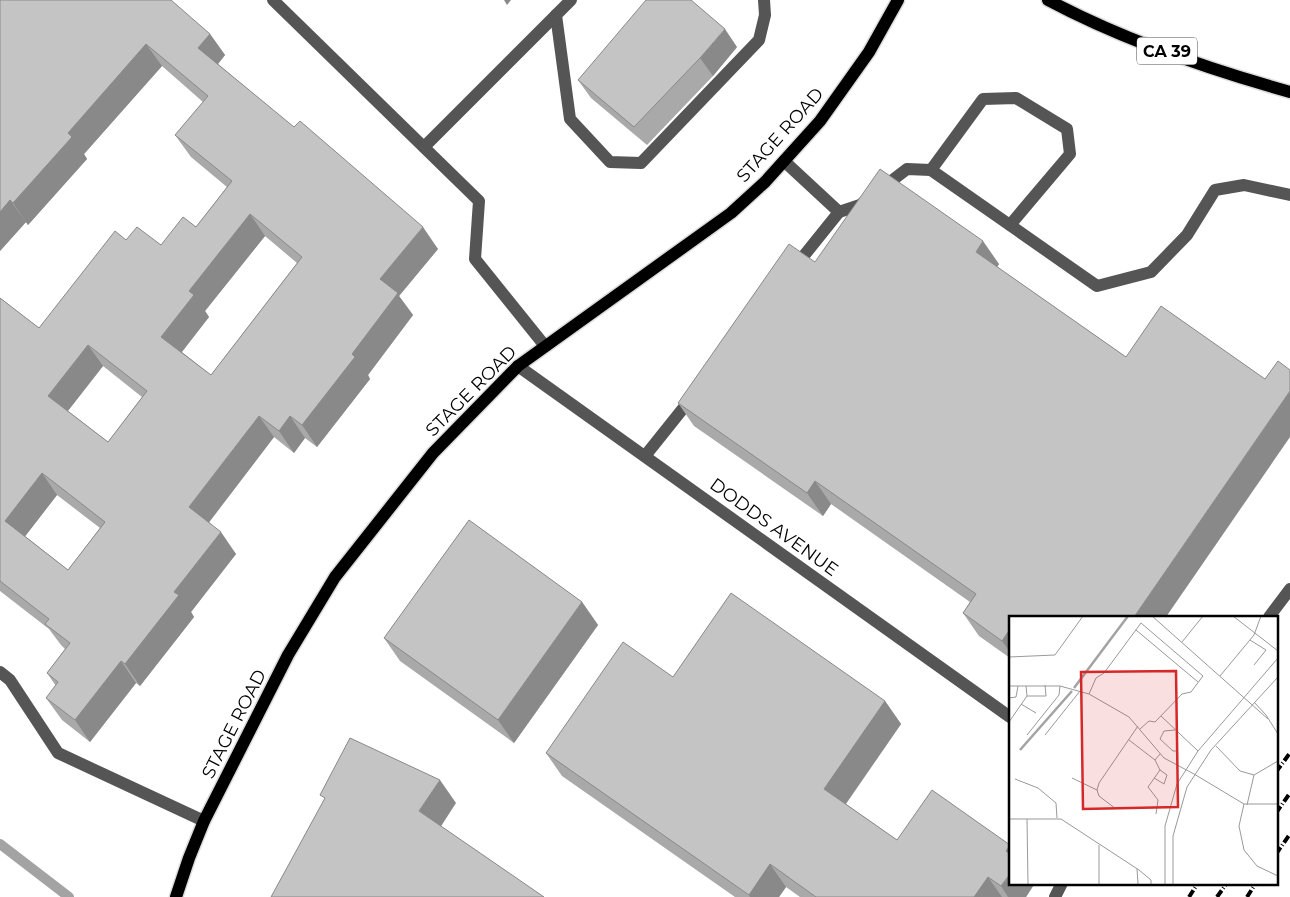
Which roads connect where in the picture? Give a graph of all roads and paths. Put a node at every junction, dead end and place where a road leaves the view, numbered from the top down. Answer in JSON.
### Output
{"nodes":[{"id":1,"x":273,"y":0,"type":"edge"},
{"id":2,"x":571,"y":0,"type":"edge"},
{"id":3,"x":764,"y":0,"type":"edge"},
{"id":4,"x":898,"y":0,"type":"edge"},
{"id":5,"x":1048,"y":0,"type":"edge"},
{"id":6,"x":556,"y":15,"type":"junction"},
{"id":7,"x":1290,"y":92,"type":"edge"},
{"id":8,"x":424,"y":147,"type":"junction"},
{"id":9,"x":784,"y":161,"type":"junction"},
{"id":10,"x":931,"y":170,"type":"junction"},
{"id":11,"x":1290,"y":194,"type":"edge"},
{"id":12,"x":839,"y":212,"type":"junction"},
{"id":13,"x":1010,"y":224,"type":"junction"},
{"id":14,"x":784,"y":280,"type":"edge"},
{"id":15,"x":545,"y":346,"type":"junction"},
{"id":16,"x":518,"y":366,"type":"junction"},
{"id":17,"x":699,"y":387,"type":"edge"},
{"id":18,"x":645,"y":456,"type":"junction"},
{"id":19,"x":1290,"y":589,"type":"edge"},
{"id":20,"x":1271,"y":616,"type":"edge"},
{"id":21,"x":0,"y":672,"type":"edge"},
{"id":22,"x":1009,"y":716,"type":"edge"},
{"id":23,"x":204,"y":821,"type":"junction"},
{"id":24,"x":1062,"y":884,"type":"edge"},
{"id":25,"x":176,"y":897,"type":"edge"},
{"id":26,"x":1055,"y":897,"type":"edge"}],
"edges":[{"from":1,"to":8,"type":"street"},
{"from":2,"to":6,"type":"street"},
{"from":3,"to":6,"type":"street"},
{"from":4,"to":9,"type":"main road","name":"STAGE ROAD"},
{"from":5,"to":7,"type":"main road","number":"CA 39"},
{"from":6,"to":8,"type":"street"},
{"from":8,"to":15,"type":"street"},
{"from":9,"to":12,"type":"street"},
{"from":9,"to":15,"type":"main road","name":"STAGE ROAD"},
{"from":10,"to":12,"type":"street"},
{"from":10,"to":13,"type":"street"},
{"from":10,"to":13,"type":"street"},
{"from":11,"to":13,"type":"street"},
{"from":12,"to":14,"type":"street"},
{"from":15,"to":16,"type":"main road","name":"STAGE ROAD"},
{"from":16,"to":18,"type":"street","name":"DODDS AVENUE"},
{"from":16,"to":23,"type":"main road","name":"STAGE ROAD"},
{"from":17,"to":18,"type":"street"},
{"from":18,"to":22,"type":"street","name":"DODDS AVENUE"},
{"from":19,"to":20,"type":"street"},
{"from":21,"to":23,"type":"street"},
{"from":23,"to":25,"type":"main road","name":"STAGE ROAD"},
{"from":24,"to":26,"type":"street"}]}
